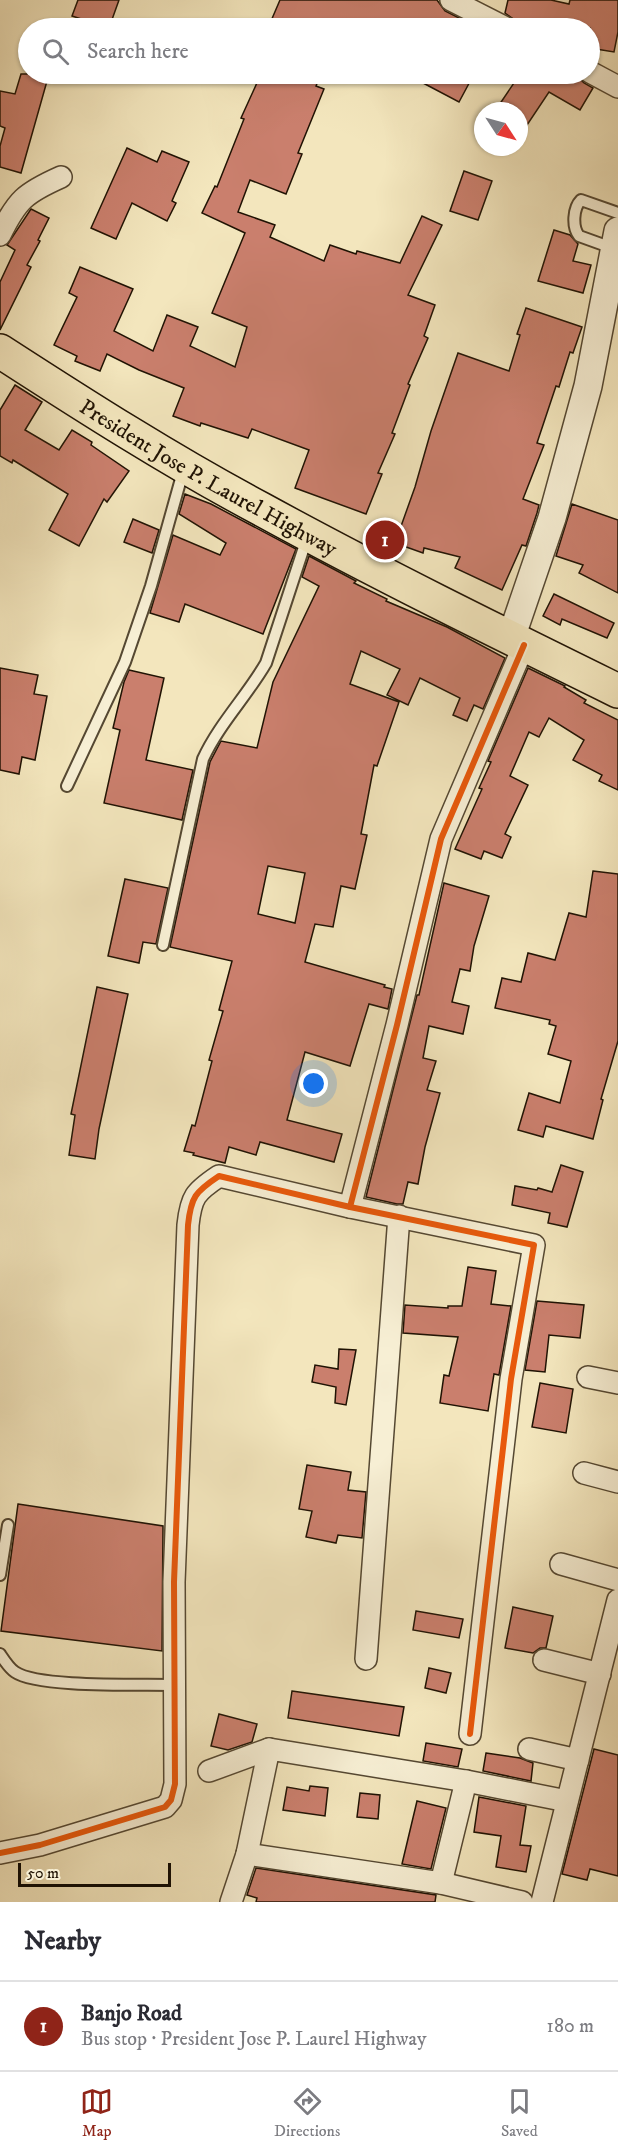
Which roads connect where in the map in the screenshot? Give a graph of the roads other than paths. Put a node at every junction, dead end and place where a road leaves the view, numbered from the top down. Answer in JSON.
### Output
{"nodes":[{"id":1,"x":451,"y":0,"type":"edge"},
{"id":2,"x":486,"y":18,"type":"edge"},
{"id":3,"x":600,"y":77,"type":"edge"},
{"id":4,"x":618,"y":87,"type":"edge"},
{"id":5,"x":61,"y":177,"type":"dead end"},
{"id":6,"x":618,"y":213,"type":"edge"},
{"id":7,"x":0,"y":235,"type":"edge"},
{"id":8,"x":617,"y":240,"type":"edge"},
{"id":9,"x":0,"y":351,"type":"edge"},
{"id":10,"x":185,"y":465,"type":"junction"},
{"id":11,"x":308,"y":535,"type":"junction"},
{"id":12,"x":518,"y":642,"type":"junction"},
{"id":13,"x":618,"y":691,"type":"edge"},
{"id":14,"x":67,"y":786,"type":"dead end"},
{"id":15,"x":162,"y":945,"type":"dead end"},
{"id":16,"x":350,"y":1207,"type":"junction"},
{"id":17,"x":399,"y":1216,"type":"junction"},
{"id":18,"x":588,"y":1377,"type":"dead end"},
{"id":19,"x":618,"y":1383,"type":"edge"},
{"id":20,"x":584,"y":1473,"type":"dead end"},
{"id":21,"x":618,"y":1482,"type":"edge"},
{"id":22,"x":8,"y":1525,"type":"dead end"},
{"id":23,"x":561,"y":1564,"type":"dead end"},
{"id":24,"x":0,"y":1575,"type":"edge"},
{"id":25,"x":618,"y":1580,"type":"edge"},
{"id":26,"x":618,"y":1600,"type":"edge"},
{"id":27,"x":0,"y":1654,"type":"edge"},
{"id":28,"x":366,"y":1659,"type":"dead end"},
{"id":29,"x":544,"y":1660,"type":"dead end"},
{"id":30,"x":600,"y":1674,"type":"junction"},
{"id":31,"x":174,"y":1685,"type":"junction"},
{"id":32,"x":470,"y":1734,"type":"dead end"},
{"id":33,"x":269,"y":1749,"type":"junction"},
{"id":34,"x":529,"y":1749,"type":"dead end"},
{"id":35,"x":578,"y":1760,"type":"junction"},
{"id":36,"x":208,"y":1771,"type":"dead end"},
{"id":37,"x":466,"y":1781,"type":"junction"},
{"id":38,"x":567,"y":1801,"type":"junction"},
{"id":39,"x":0,"y":1853,"type":"edge"},
{"id":40,"x":247,"y":1854,"type":"junction"},
{"id":41,"x":441,"y":1883,"type":"junction"},
{"id":42,"x":231,"y":1902,"type":"edge"},
{"id":43,"x":522,"y":1902,"type":"edge"},
{"id":44,"x":542,"y":1902,"type":"edge"}],
"edges":[{"from":1,"to":2,"type":"street"},
{"from":3,"to":4,"type":"street"},
{"from":5,"to":7,"type":"street"},
{"from":6,"to":8,"type":"lane"},
{"from":8,"to":12,"type":"street"},
{"from":9,"to":10,"type":"highway","name":"President Jose P. Laurel Highway"},
{"from":10,"to":11,"type":"highway","name":"President Jose P. Laurel Highway"},
{"from":10,"to":14,"type":"lane"},
{"from":11,"to":12,"type":"highway","name":"President Jose P. Laurel Highway"},
{"from":11,"to":15,"type":"lane"},
{"from":12,"to":13,"type":"highway","name":"President Jose P. Laurel Highway"},
{"from":12,"to":16,"type":"street"},
{"from":16,"to":17,"type":"street"},
{"from":16,"to":31,"type":"street"},
{"from":17,"to":28,"type":"street"},
{"from":17,"to":32,"type":"street"},
{"from":18,"to":19,"type":"street"},
{"from":20,"to":21,"type":"street"},
{"from":22,"to":24,"type":"lane"},
{"from":23,"to":25,"type":"street"},
{"from":26,"to":30,"type":"street"},
{"from":27,"to":31,"type":"lane"},
{"from":29,"to":30,"type":"street"},
{"from":30,"to":35,"type":"street"},
{"from":31,"to":39,"type":"street"},
{"from":33,"to":36,"type":"street"},
{"from":33,"to":37,"type":"street"},
{"from":33,"to":40,"type":"street"},
{"from":34,"to":35,"type":"street"},
{"from":35,"to":38,"type":"street"},
{"from":37,"to":38,"type":"street"},
{"from":37,"to":41,"type":"street"},
{"from":38,"to":44,"type":"street"},
{"from":40,"to":41,"type":"street"},
{"from":40,"to":42,"type":"street"},
{"from":41,"to":43,"type":"street"}]}
